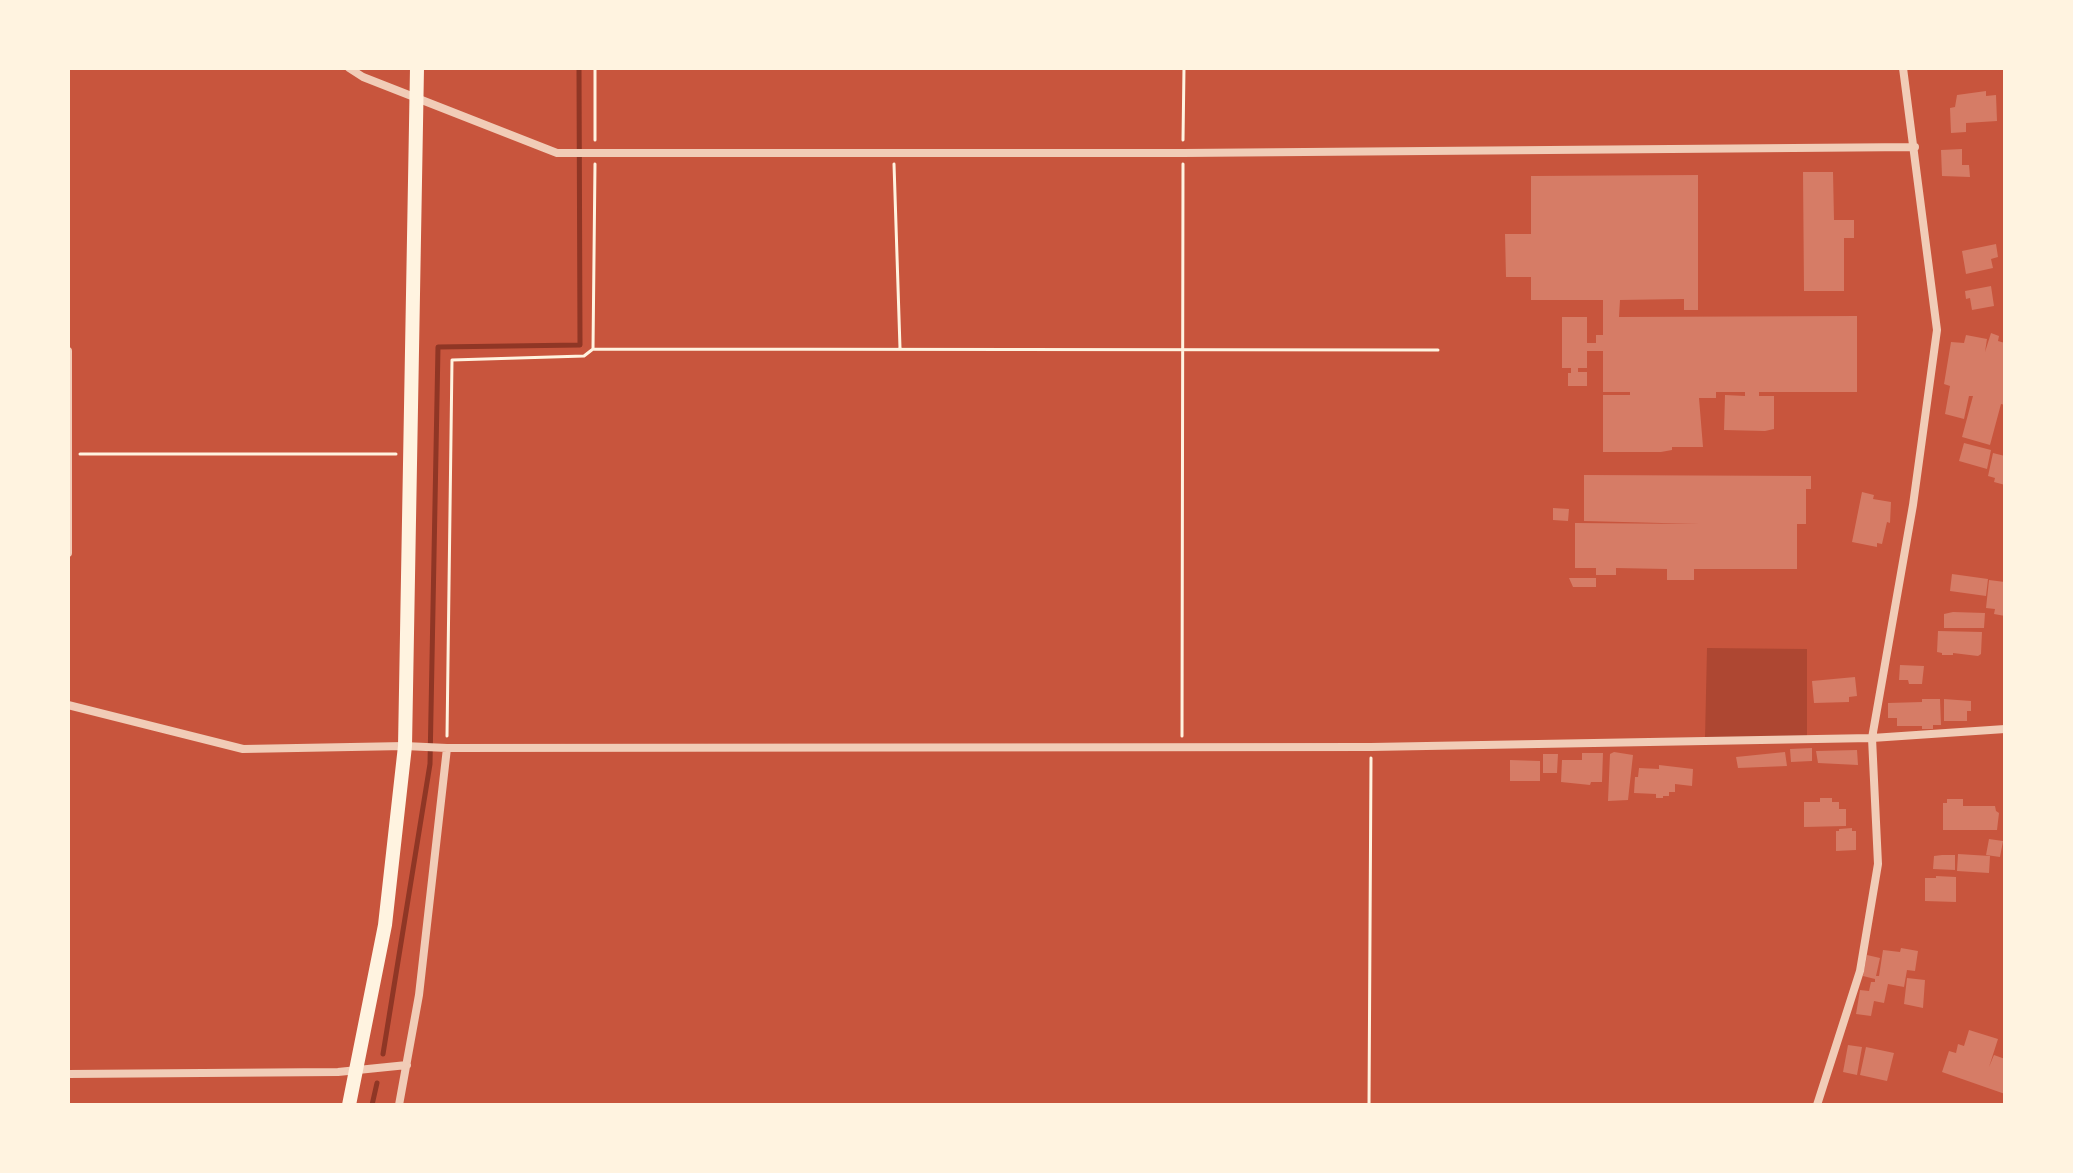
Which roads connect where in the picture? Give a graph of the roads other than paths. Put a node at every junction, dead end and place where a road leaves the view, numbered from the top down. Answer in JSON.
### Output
{"nodes":[{"id":1,"x":349,"y":68,"type":"edge"},
{"id":2,"x":417,"y":68,"type":"edge"},
{"id":3,"x":1903,"y":68,"type":"edge"},
{"id":4,"x":364,"y":72,"type":"edge"},
{"id":5,"x":417,"y":97,"type":"junction"},
{"id":6,"x":1915,"y":147,"type":"junction"},
{"id":7,"x":68,"y":351,"type":"edge"},
{"id":8,"x":70,"y":454,"type":"edge"},
{"id":9,"x":68,"y":553,"type":"edge"},
{"id":10,"x":68,"y":705,"type":"edge"},
{"id":11,"x":2005,"y":729,"type":"edge"},
{"id":12,"x":1872,"y":738,"type":"junction"},
{"id":13,"x":407,"y":746,"type":"junction"},
{"id":14,"x":447,"y":748,"type":"junction"},
{"id":15,"x":407,"y":1065,"type":"junction"},
{"id":16,"x":357,"y":1071,"type":"junction"},
{"id":17,"x":68,"y":1074,"type":"edge"},
{"id":18,"x":349,"y":1105,"type":"edge"},
{"id":19,"x":399,"y":1105,"type":"edge"},
{"id":20,"x":1817,"y":1105,"type":"edge"}],
"edges":[{"from":1,"to":4,"type":"street"},
{"from":2,"to":5,"type":"main road"},
{"from":3,"to":6,"type":"street"},
{"from":4,"to":5,"type":"street"},
{"from":5,"to":6,"type":"street"},
{"from":5,"to":13,"type":"main road"},
{"from":6,"to":12,"type":"street"},
{"from":7,"to":8,"type":"street"},
{"from":8,"to":9,"type":"street"},
{"from":10,"to":13,"type":"street"},
{"from":11,"to":12,"type":"street"},
{"from":12,"to":14,"type":"street"},
{"from":12,"to":20,"type":"street"},
{"from":13,"to":14,"type":"street"},
{"from":13,"to":16,"type":"main road"},
{"from":14,"to":15,"type":"street"},
{"from":15,"to":16,"type":"street"},
{"from":15,"to":19,"type":"street"},
{"from":16,"to":17,"type":"street"},
{"from":16,"to":18,"type":"main road"}]}
